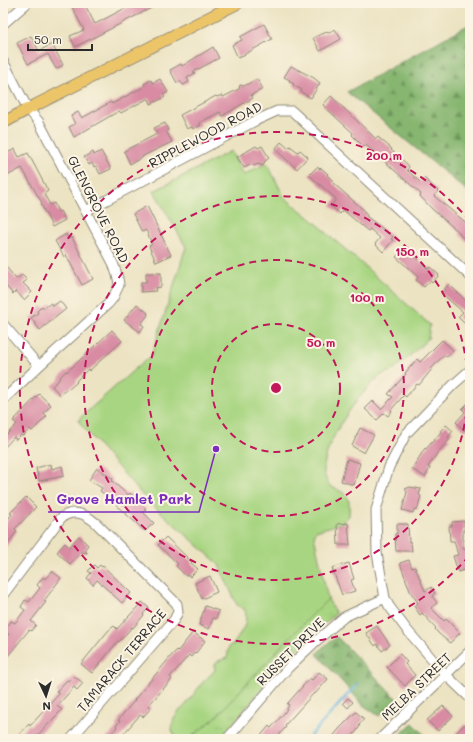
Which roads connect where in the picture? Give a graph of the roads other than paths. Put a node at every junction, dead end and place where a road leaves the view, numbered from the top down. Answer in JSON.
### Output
{"nodes":[{"id":1,"x":27,"y":3,"type":"edge"},
{"id":2,"x":238,"y":3,"type":"edge"},
{"id":3,"x":3,"y":24,"type":"edge"},
{"id":4,"x":3,"y":61,"type":"edge"},
{"id":5,"x":28,"y":109,"type":"junction"},
{"id":6,"x":3,"y":123,"type":"edge"},
{"id":7,"x":86,"y":211,"type":"junction"},
{"id":8,"x":470,"y":276,"type":"edge"},
{"id":9,"x":3,"y":324,"type":"edge"},
{"id":10,"x":39,"y":366,"type":"junction"},
{"id":11,"x":470,"y":370,"type":"edge"},
{"id":12,"x":3,"y":400,"type":"edge"},
{"id":13,"x":3,"y":595,"type":"edge"},
{"id":14,"x":385,"y":598,"type":"junction"},
{"id":15,"x":470,"y":651,"type":"edge"},
{"id":16,"x":446,"y":675,"type":"junction"},
{"id":17,"x":470,"y":698,"type":"edge"},
{"id":18,"x":71,"y":739,"type":"edge"},
{"id":19,"x":227,"y":739,"type":"edge"},
{"id":20,"x":380,"y":739,"type":"edge"}],
"edges":[{"from":1,"to":3,"type":"street"},
{"from":2,"to":5,"type":"main road"},
{"from":4,"to":5,"type":"street","name":"GLENGROVE ROAD"},
{"from":5,"to":6,"type":"main road"},
{"from":5,"to":7,"type":"street","name":"GLENGROVE ROAD"},
{"from":7,"to":8,"type":"street","name":"RIPPLEWOOD ROAD"},
{"from":7,"to":10,"type":"street","name":"GLENGROVE ROAD"},
{"from":9,"to":10,"type":"street"},
{"from":10,"to":12,"type":"street","name":"GLENGROVE ROAD"},
{"from":11,"to":14,"type":"street"},
{"from":13,"to":18,"type":"street","name":"TAMARACK TERRACE"},
{"from":14,"to":16,"type":"street"},
{"from":14,"to":19,"type":"street","name":"RUSSET DRIVE"},
{"from":15,"to":16,"type":"street","name":"MELBA STREET"},
{"from":16,"to":17,"type":"street"},
{"from":16,"to":20,"type":"street","name":"MELBA STREET"}]}
